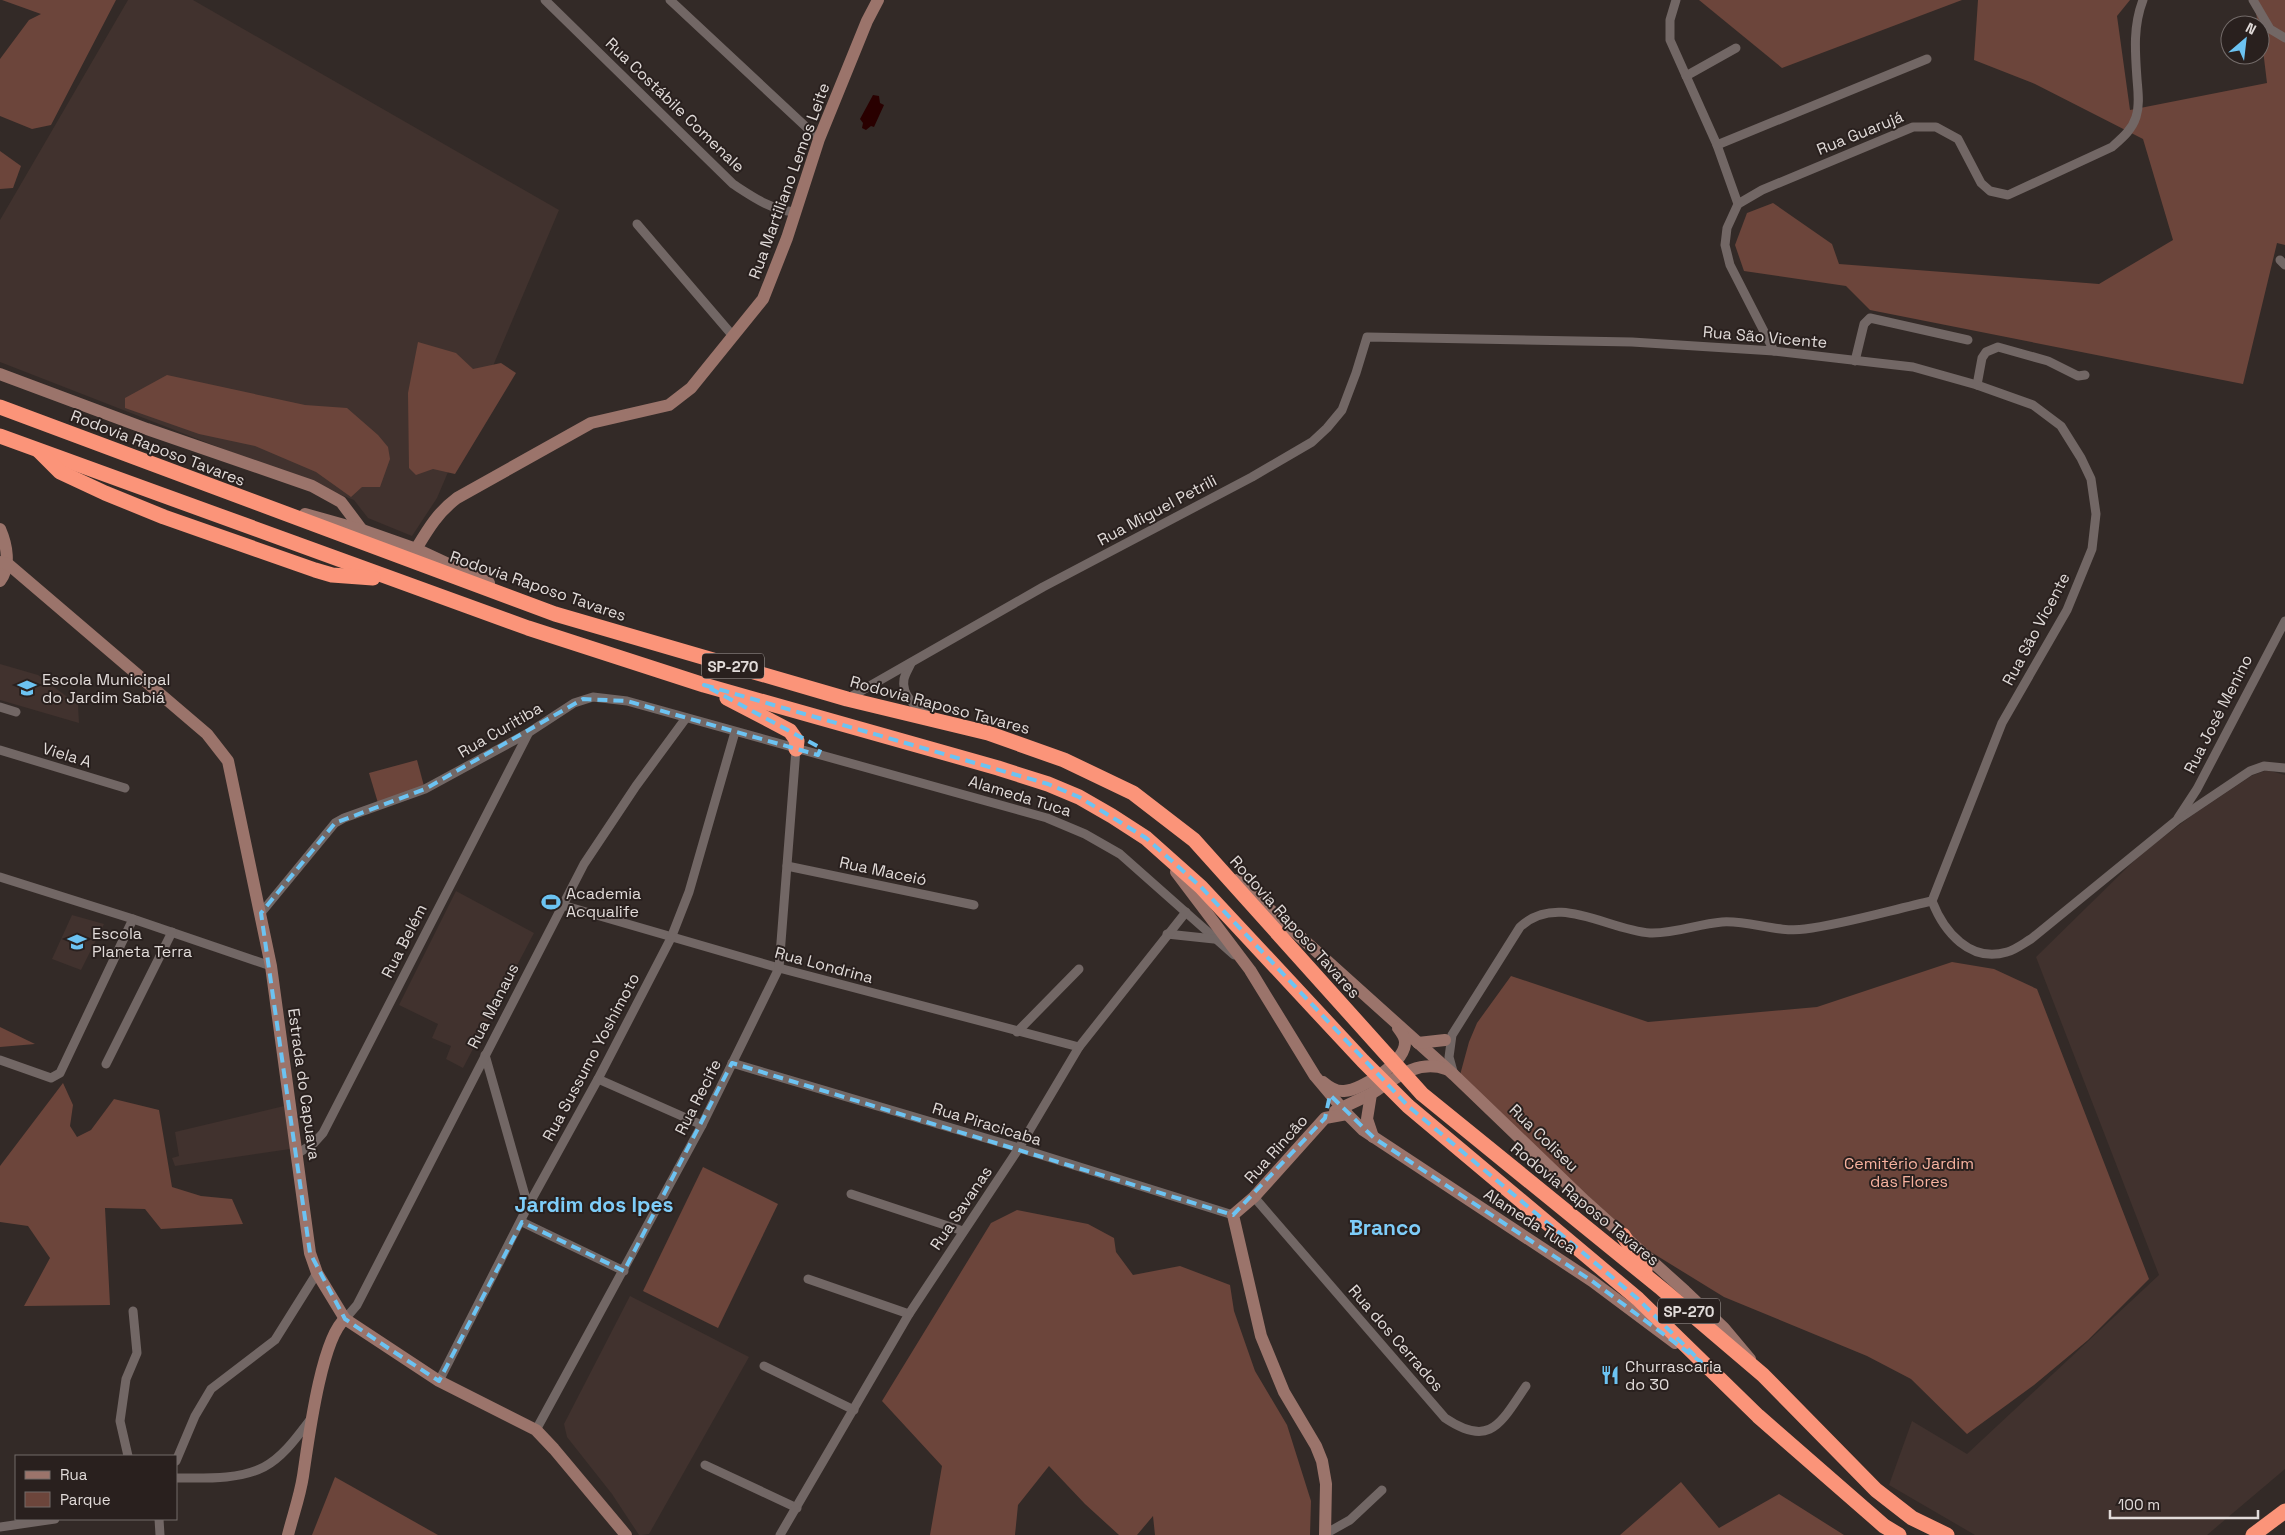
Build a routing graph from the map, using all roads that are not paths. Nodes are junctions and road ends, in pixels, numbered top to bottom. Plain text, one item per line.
1 (545, 0) edge
2 (670, 0) edge
3 (878, 0) edge
4 (1676, 0) edge
5 (2143, 0) edge
6 (2253, 0) edge
7 (2285, 38) edge
8 (1736, 48) dead end
9 (1927, 59) dead end
10 (1686, 76) junction
11 (819, 139) junction
12 (1717, 144) junction
13 (1738, 204) junction
14 (796, 212) junction
15 (637, 224) dead end
16 (733, 336) junction
17 (1367, 337) joint
18 (1968, 340) dead end
19 (1774, 351) junction
20 (1855, 361) junction
21 (0, 374) edge
22 (2085, 375) dead end
23 (1977, 385) junction
24 (0, 407) edge
25 (0, 436) edge
26 (236, 496) junction
27 (0, 529) edge
28 (362, 530) junction
29 (416, 549) junction
30 (4, 563) edge
31 (25, 580) junction
32 (0, 581) edge
33 (555, 614) junction
34 (2285, 621) edge
35 (911, 664) junction
36 (704, 685) junction
37 (847, 699) junction
38 (0, 708) edge
39 (16, 712) dead end
40 (686, 718) junction
41 (942, 723) junction
42 (735, 732) junction
43 (528, 734) junction
44 (796, 749) junction
45 (0, 750) edge
46 (2285, 768) edge
47 (125, 788) dead end
48 (2177, 820) junction
49 (1146, 838) junction
50 (1194, 840) junction
51 (787, 866) junction
52 (0, 877) edge
53 (1932, 901) junction
54 (974, 905) dead end
55 (562, 906) junction
56 (1186, 912) junction
57 (261, 913) junction
58 (133, 919) junction
59 (172, 932) junction
60 (1168, 934) junction
61 (671, 938) junction
62 (1217, 940) junction
63 (271, 966) junction
64 (779, 968) junction
65 (1079, 969) dead end
66 (1250, 970) junction
67 (1395, 1023) junction
68 (1017, 1032) junction
69 (1448, 1038) junction
70 (1418, 1043) junction
71 (1079, 1047) junction
72 (1429, 1052) junction
73 (485, 1055) junction
74 (0, 1060) edge
75 (732, 1063) junction
76 (106, 1064) dead end
77 (1410, 1069) junction
78 (1450, 1072) junction
79 (1315, 1076) junction
80 (598, 1080) junction
81 (1328, 1092) junction
82 (1371, 1094) junction
83 (1344, 1111) junction
84 (1325, 1118) junction
85 (702, 1125) junction
86 (1374, 1138) junction
87 (1019, 1148) junction
88 (297, 1154) junction
89 (851, 1194) dead end
90 (1254, 1197) junction
91 (528, 1206) junction
92 (1233, 1216) junction
93 (522, 1222) junction
94 (963, 1231) junction
95 (1623, 1235) junction
96 (624, 1272) junction
97 (317, 1273) junction
98 (808, 1279) dead end
99 (1653, 1281) junction
100 (133, 1311) dead end
101 (909, 1314) junction
102 (345, 1319) junction
103 (1701, 1362) junction
104 (764, 1366) dead end
105 (1763, 1375) junction
106 (439, 1381) junction
107 (1526, 1386) dead end
108 (854, 1410) junction
109 (310, 1420) junction
110 (536, 1430) junction
111 (128, 1455) edge
112 (178, 1456) edge
113 (705, 1465) dead end
114 (178, 1478) edge
115 (1382, 1490) dead end
116 (797, 1508) junction
117 (2285, 1511) edge
118 (47, 1520) edge
119 (159, 1520) edge
120 (0, 1526) edge
121 (160, 1535) edge
122 (288, 1535) edge
123 (626, 1535) edge
124 (780, 1535) edge
125 (1325, 1535) edge
126 (1899, 1535) edge
127 (1948, 1535) edge
128 (2252, 1535) edge

1 - 14 street, Rua Costábile Comenale
2 - 11 street
3 - 11 street, Rua Martiliano Lemos Leite
4 - 10 street
5 - 13 street, Rua Guarujá
6 - 7 street
8 - 10 street
9 - 12 street
10 - 12 street
11 - 14 street, Rua Martiliano Lemos Leite
12 - 13 street
13 - 19 street
14 - 16 street, Rua Martiliano Lemos Leite
15 - 16 street
16 - 29 street, Rua Martiliano Lemos Leite
17 - 19 street, Rua São Vicente
17 - 35 street, Rua Miguel Petrili
18 - 20 street
19 - 20 street, Rua São Vicente
20 - 23 street, Rua São Vicente
21 - 28 street
22 - 23 street
23 - 53 street, Rua São Vicente
24 - 26 highway, Rodovia Raposo Tavares / SP-270
25 - 36 highway, SP-270
26 - 28 street
26 - 33 highway, Rodovia Raposo Tavares / SP-270
27 - 30 street
28 - 29 street
29 - 33 street
30 - 31 street, Estrada do Capuava
30 - 32 street
31 - 32 street
31 - 57 street, Estrada do Capuava
33 - 37 highway, Rodovia Raposo Tavares / SP-270
34 - 48 street, Rua José Menino
35 - 37 street, Rua Miguel Petrili
35 - 41 street
36 - 44 highway
36 - 49 highway, SP-270
37 - 41 highway, Rodovia Raposo Tavares / SP-270
38 - 39 street
40 - 42 street, Rua Curitiba
40 - 43 street, Rua Curitiba
40 - 55 street, Rua Manaus
41 - 50 highway, Rodovia Raposo Tavares / SP-270
42 - 44 street, Rua Curitiba
42 - 61 street, Rua Sussumo Yoshimoto
43 - 57 street, Rua Curitiba
43 - 88 street, Rua Belém
44 - 51 street, Rua Recife
44 - 56 street, Alameda Tuca
45 - 47 street, Viela A
46 - 48 street
48 - 53 street
49 - 66 street, Alameda Tuca
49 - 103 highway, SP-270
50 - 67 street, Rua Coliseu
50 - 99 highway, Rodovia Raposo Tavares / SP-270
51 - 54 street, Rua Maceió
51 - 64 street, Rua Recife
52 - 58 street
53 - 69 street
55 - 61 street, Rua Londrina
55 - 73 street, Rua Manaus
56 - 60 street, Rua Savanas
56 - 62 street, Alameda Tuca
57 - 63 street, Estrada do Capuava
58 - 59 street
58 - 74 street
59 - 63 street
59 - 76 street
60 - 62 street
60 - 71 street, Rua Savanas
61 - 64 street, Rua Londrina
61 - 80 street, Rua Sussumo Yoshimoto
62 - 66 street, Alameda Tuca
63 - 88 street, Estrada do Capuava
64 - 68 street, Rua Londrina
64 - 75 street, Rua Recife
65 - 68 street
66 - 79 street, Alameda Tuca
67 - 70 street, Rua Coliseu
67 - 79 street
68 - 71 street, Rua Londrina
69 - 70 street
69 - 72 street
69 - 78 street
70 - 72 street, Rua Coliseu
71 - 87 street, Rua Savanas
72 - 77 street
72 - 78 street, Rua Coliseu
73 - 91 street
73 - 102 street, Rua Manaus
75 - 85 street, Rua Recife
75 - 87 street, Rua Piracicaba
77 - 78 street
77 - 82 street
78 - 95 street, Rua Coliseu
79 - 81 street, Alameda Tuca
80 - 85 street
80 - 91 street, Rua Sussumo Yoshimoto
81 - 83 street, Alameda Tuca
81 - 84 street
82 - 83 street
82 - 86 street
83 - 84 street
83 - 86 street, Alameda Tuca
84 - 90 street, Rua Rincão
85 - 96 street, Rua Recife
86 - 103 street, Alameda Tuca
87 - 92 street, Rua Piracicaba
87 - 94 street, Rua Savanas
88 - 97 street, Estrada do Capuava
89 - 94 street
90 - 92 street, Rua Rincão
90 - 107 street, Rua dos Cerrados
91 - 93 street, Rua Sussumo Yoshimoto
92 - 125 street
93 - 96 street
93 - 106 street, Rua Sussumo Yoshimoto
94 - 101 street, Rua Savanas
95 - 99 highway
95 - 105 street, Rua Coliseu
96 - 110 street, Rua Recife
97 - 102 street, Estrada do Capuava
97 - 112 street
98 - 101 street
99 - 105 highway, Rodovia Raposo Tavares / SP-270
100 - 111 street
101 - 108 street, Rua Savanas
102 - 106 street, Estrada do Capuava
102 - 109 street
103 - 126 highway, SP-270
104 - 108 street
105 - 127 highway, Rodovia Raposo Tavares / SP-270
106 - 110 street, Estrada do Capuava
108 - 116 street, Rua Savanas
109 - 114 street
109 - 122 street
110 - 123 street, Estrada do Capuava
113 - 116 street
115 - 125 street
116 - 124 street, Rua Savanas
117 - 128 highway
118 - 120 street
119 - 121 street

